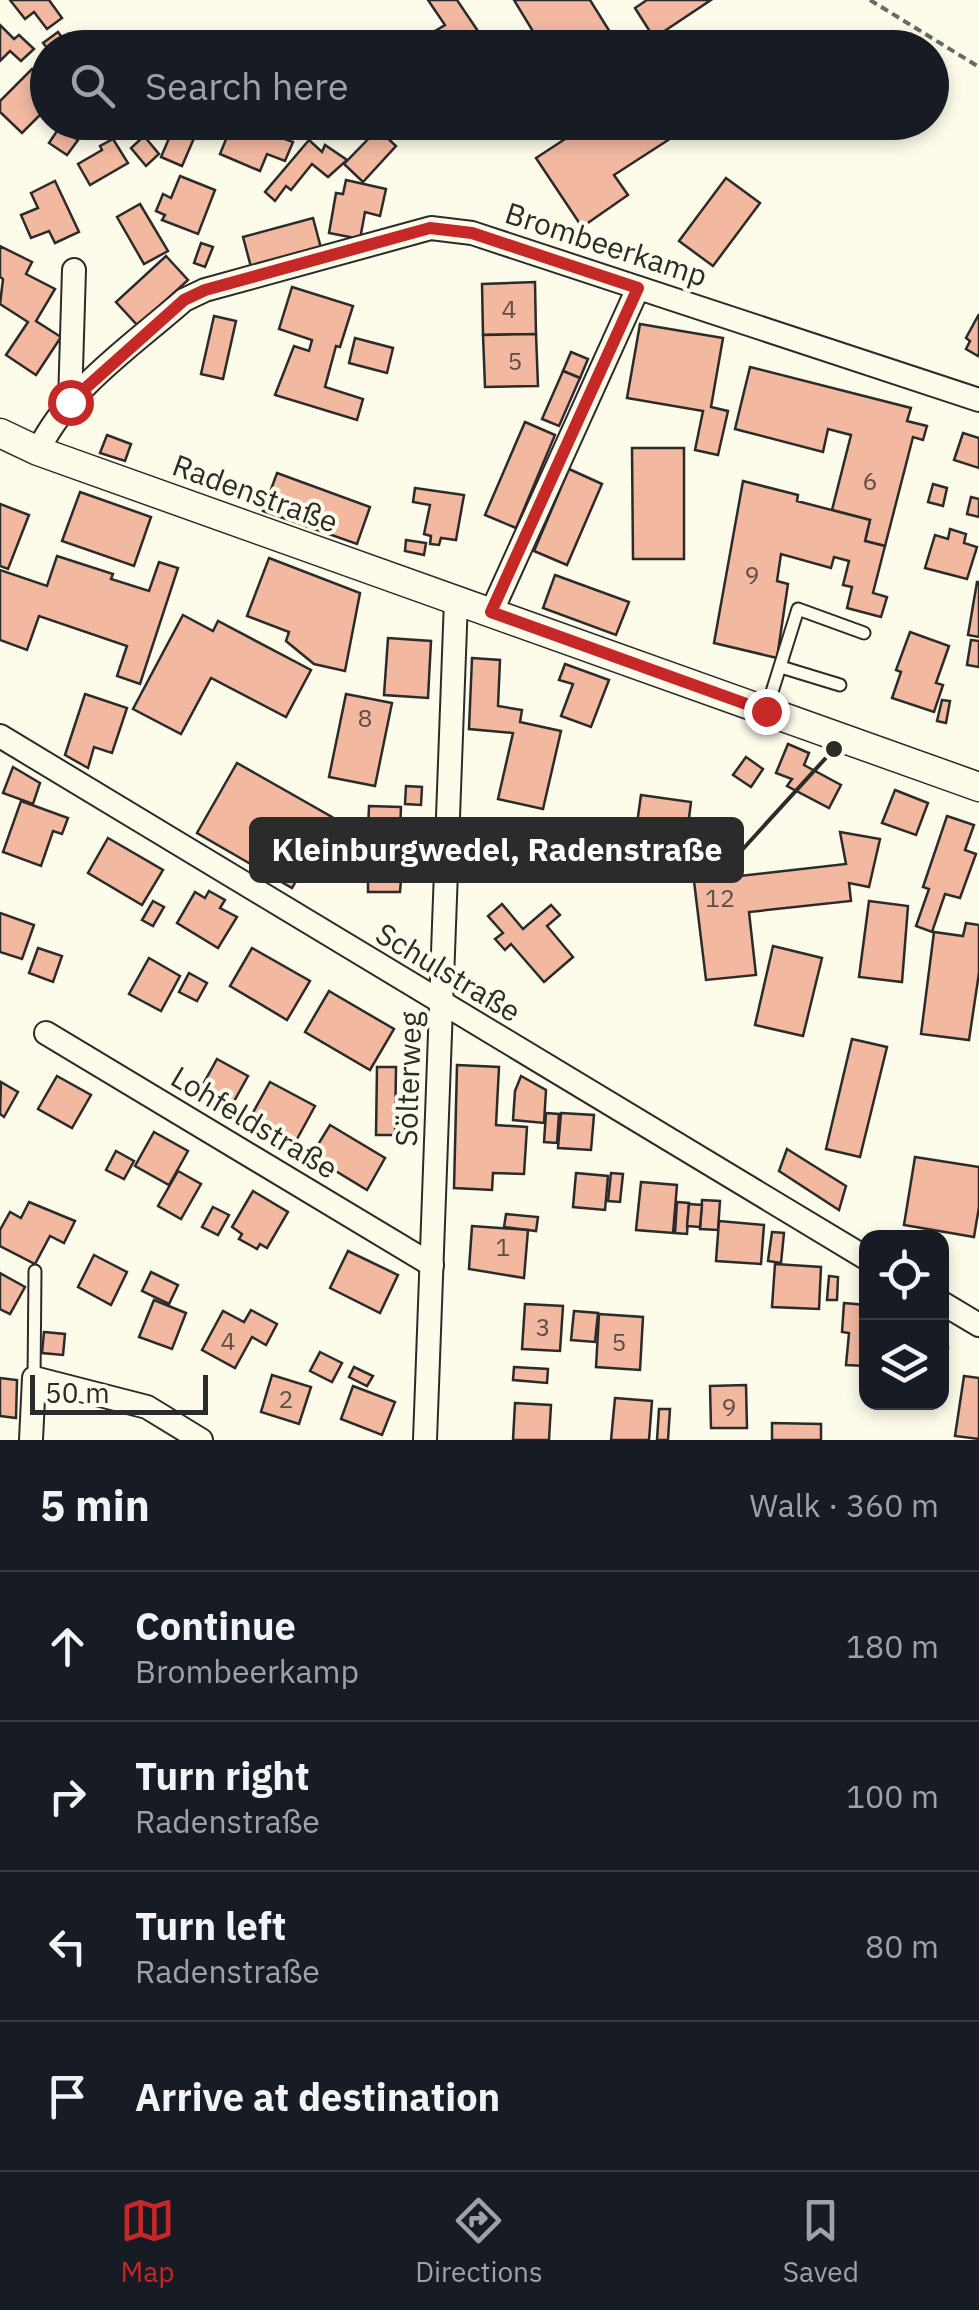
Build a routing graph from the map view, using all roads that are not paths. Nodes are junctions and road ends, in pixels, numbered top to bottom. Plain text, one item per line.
1 (74, 270) dead end
2 (638, 288) junction
3 (979, 400) edge
4 (70, 402) junction
5 (0, 433) edge
6 (38, 451) junction
7 (456, 600) junction
8 (491, 612) junction
9 (864, 633) dead end
10 (782, 666) junction
11 (840, 686) dead end
12 (766, 711) junction
13 (0, 736) edge
14 (979, 787) edge
15 (441, 1004) junction
16 (46, 1034) dead end
17 (859, 1254) edge
18 (432, 1265) junction
19 (35, 1271) dead end
20 (949, 1307) edge
21 (979, 1326) edge
22 (34, 1381) junction
23 (31, 1440) edge
24 (201, 1440) edge
25 (425, 1440) edge

1 - 4 street
2 - 3 street, Brombeerkamp
2 - 4 street, Brombeerkamp
2 - 8 street
4 - 6 street, Brombeerkamp
5 - 6 street, Radenstraße
6 - 7 street, Radenstraße
7 - 8 street, Radenstraße
7 - 15 street, Sölterweg
8 - 12 street, Radenstraße
9 - 10 lane
10 - 11 lane
10 - 12 lane
12 - 14 street, Radenstraße
13 - 15 street, Schulstraße
15 - 17 street, Schulstraße
15 - 18 street, Sölterweg
16 - 18 street, Lohfeldstraße
18 - 25 street, Sölterweg
19 - 22 lane
20 - 21 street
22 - 23 street
22 - 24 street

